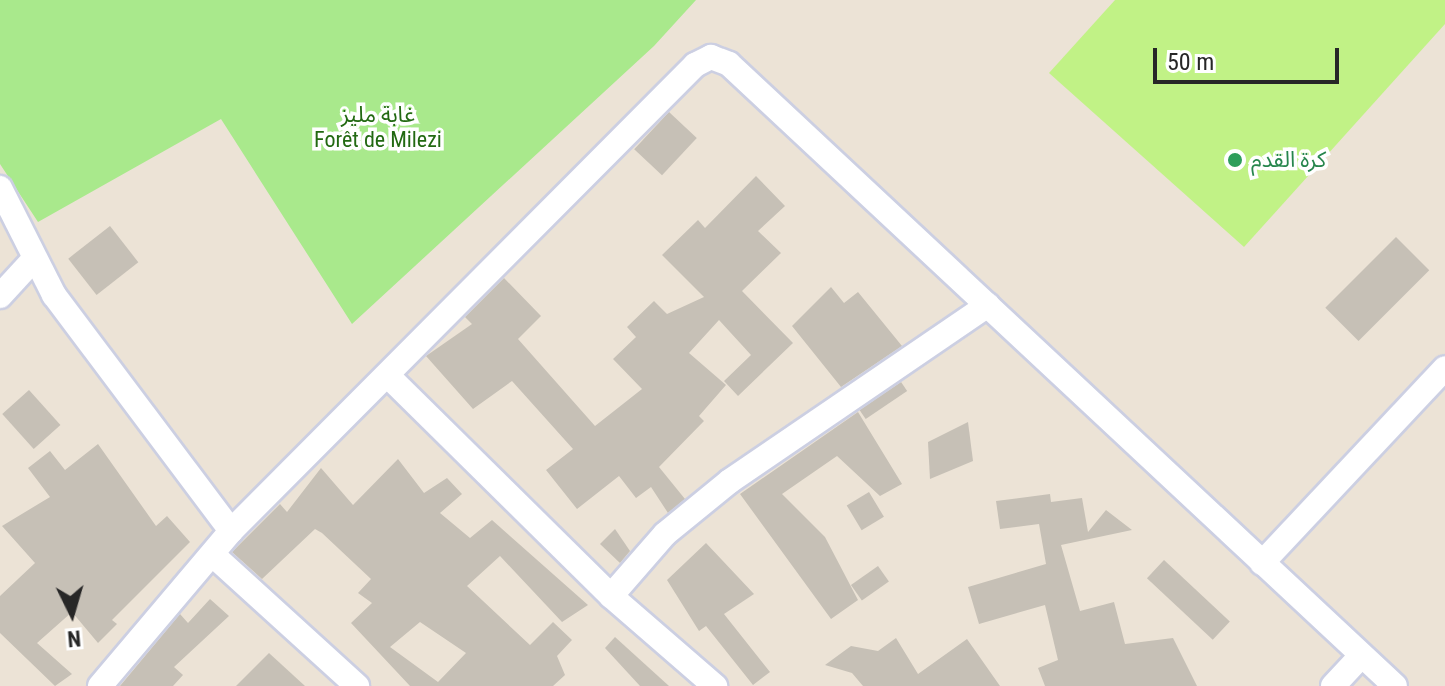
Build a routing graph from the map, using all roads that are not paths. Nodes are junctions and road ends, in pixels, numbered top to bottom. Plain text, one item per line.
1 (0, 188) edge
2 (34, 259) junction
3 (0, 296) edge
4 (988, 305) junction
5 (1445, 368) edge
6 (388, 376) junction
7 (231, 531) junction
8 (213, 555) junction
9 (1262, 563) junction
10 (611, 596) junction
11 (1361, 656) junction
12 (100, 686) edge
13 (357, 686) edge
14 (715, 686) edge
15 (1333, 686) edge
16 (1395, 686) edge

1 - 2 street
2 - 3 street
2 - 7 street
4 - 6 street
4 - 9 street
4 - 10 street
5 - 9 street
6 - 7 street
6 - 10 street
7 - 8 street
8 - 12 street
8 - 13 street
9 - 11 street
10 - 14 street
11 - 15 street
11 - 16 street

